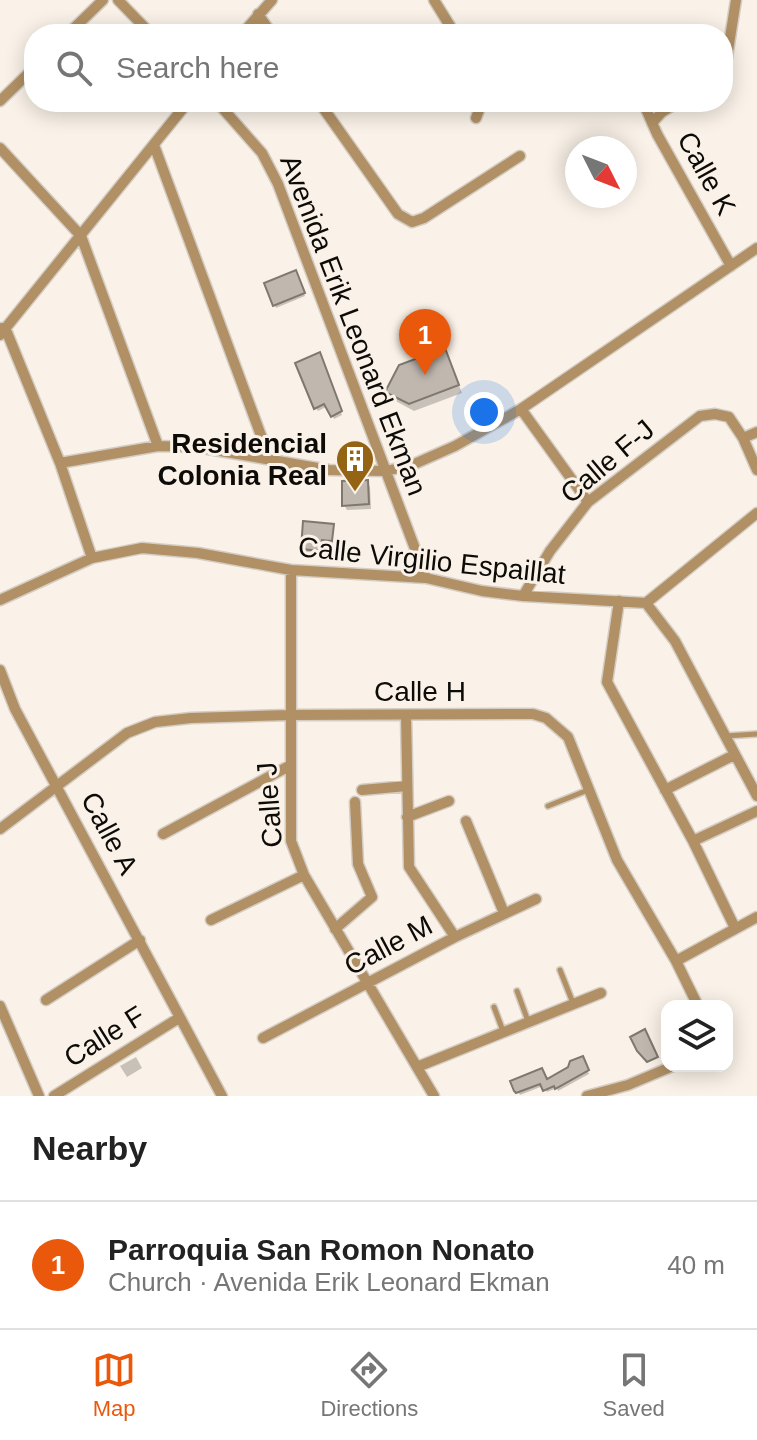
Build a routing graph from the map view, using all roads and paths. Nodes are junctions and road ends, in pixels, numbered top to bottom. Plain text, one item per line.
1 (103, 0) edge
2 (118, 0) edge
3 (434, 0) edge
4 (736, 0) edge
5 (270, 1) edge
6 (258, 14) junction
7 (78, 24) edge
8 (141, 24) edge
9 (250, 24) edge
10 (265, 24) edge
11 (449, 24) edge
12 (732, 24) edge
13 (24, 78) edge
14 (0, 101) edge
15 (180, 112) edge
16 (226, 112) edge
17 (326, 112) edge
18 (478, 112) edge
19 (647, 112) edge
20 (662, 112) edge
21 (476, 118) dead end
22 (652, 123) junction
23 (154, 145) junction
24 (0, 148) edge
25 (520, 156) dead end
26 (81, 236) junction
27 (757, 248) edge
28 (731, 266) junction
29 (2, 330) edge
30 (521, 409) junction
31 (757, 432) edge
32 (743, 438) junction
33 (158, 446) junction
34 (270, 460) junction
35 (60, 463) junction
36 (757, 470) edge
37 (386, 471) junction
38 (588, 502) junction
39 (757, 513) edge
40 (92, 558) junction
41 (291, 570) junction
42 (426, 578) junction
43 (523, 596) junction
44 (0, 600) edge
45 (619, 601) junction
46 (646, 603) junction
47 (0, 670) edge
48 (290, 715) junction
49 (406, 715) junction
50 (757, 734) edge
51 (724, 736) junction
52 (734, 755) junction
53 (289, 766) junction
54 (57, 784) junction
55 (407, 786) junction
56 (362, 790) dead end
57 (589, 790) junction
58 (665, 790) junction
59 (757, 796) edge
60 (449, 801) dead end
61 (355, 802) dead end
62 (548, 806) dead end
63 (757, 811) edge
64 (407, 817) junction
65 (466, 821) dead end
66 (0, 829) edge
67 (163, 834) dead end
68 (693, 841) junction
69 (304, 875) junction
70 (536, 899) dead end
71 (504, 913) junction
72 (757, 917) edge
73 (211, 920) dead end
74 (735, 928) junction
75 (335, 929) junction
76 (455, 937) junction
77 (140, 940) junction
78 (676, 961) junction
79 (560, 970) dead end
80 (366, 984) junction
81 (517, 991) dead end
82 (601, 993) dead end
83 (46, 1000) dead end
84 (695, 1000) edge
85 (574, 1004) junction
86 (0, 1006) edge
87 (494, 1007) dead end
88 (179, 1018) junction
89 (528, 1022) junction
90 (503, 1032) junction
91 (263, 1038) dead end
92 (417, 1067) junction
93 (661, 1071) edge
94 (39, 1096) edge
95 (54, 1096) edge
96 (222, 1096) edge
97 (434, 1096) edge
98 (587, 1096) edge

1 - 7 street
2 - 8 street
3 - 11 street
4 - 12 street
5 - 6 street
6 - 9 street
6 - 10 street
13 - 14 street
15 - 23 street
16 - 37 street, Avenida Erik Leonard Ekman
17 - 25 street
18 - 21 street
19 - 22 street, Calle K
20 - 22 street
22 - 28 street, Calle K
23 - 26 street
23 - 34 street
24 - 26 street
26 - 29 street
26 - 33 street
27 - 28 street
28 - 30 street
29 - 35 street
30 - 37 street
30 - 38 street
31 - 32 street
32 - 36 street
32 - 38 street, Calle F-J
33 - 34 street
33 - 35 street
34 - 37 street
35 - 40 street
37 - 42 street, Avenida Erik Leonard Ekman
38 - 43 street, Calle F-J
39 - 46 street
40 - 41 street, Calle Virgilio Espaillat
40 - 44 street, Calle Virgilio Espaillat
41 - 42 street, Calle Virgilio Espaillat
41 - 48 street, Calle J
42 - 43 street, Calle Virgilio Espaillat
43 - 45 street, Calle Virgilio Espaillat
45 - 46 street, Calle Virgilio Espaillat
45 - 58 street
46 - 51 street
47 - 54 street, Calle A
48 - 49 street, Calle H
48 - 53 street, Calle J
48 - 54 street, Calle H
49 - 55 street
49 - 57 street, Calle H
50 - 51 lane
51 - 52 street
52 - 58 street
52 - 59 street
53 - 67 street
53 - 69 street, Calle J
54 - 66 street, Calle H
54 - 77 street, Calle A
55 - 56 street
55 - 64 street
57 - 62 lane
57 - 78 street, Calle H
58 - 68 street
60 - 64 street
61 - 75 street
63 - 68 street
64 - 76 street
65 - 71 street
68 - 74 street
69 - 73 street
69 - 75 street, Calle J
70 - 71 street, Calle M
71 - 76 street, Calle M
72 - 74 street
74 - 78 street
75 - 80 street, Calle J
76 - 80 street, Calle M
77 - 83 street
77 - 88 street, Calle A
78 - 84 street, Calle H
79 - 85 lane
80 - 91 street, Calle M
80 - 92 street, Calle J
81 - 89 lane
82 - 85 street
85 - 89 street
86 - 94 street
87 - 90 lane
88 - 95 street, Calle F
88 - 96 street, Calle A
89 - 90 street
90 - 92 street
92 - 97 street, Calle J
93 - 98 street

